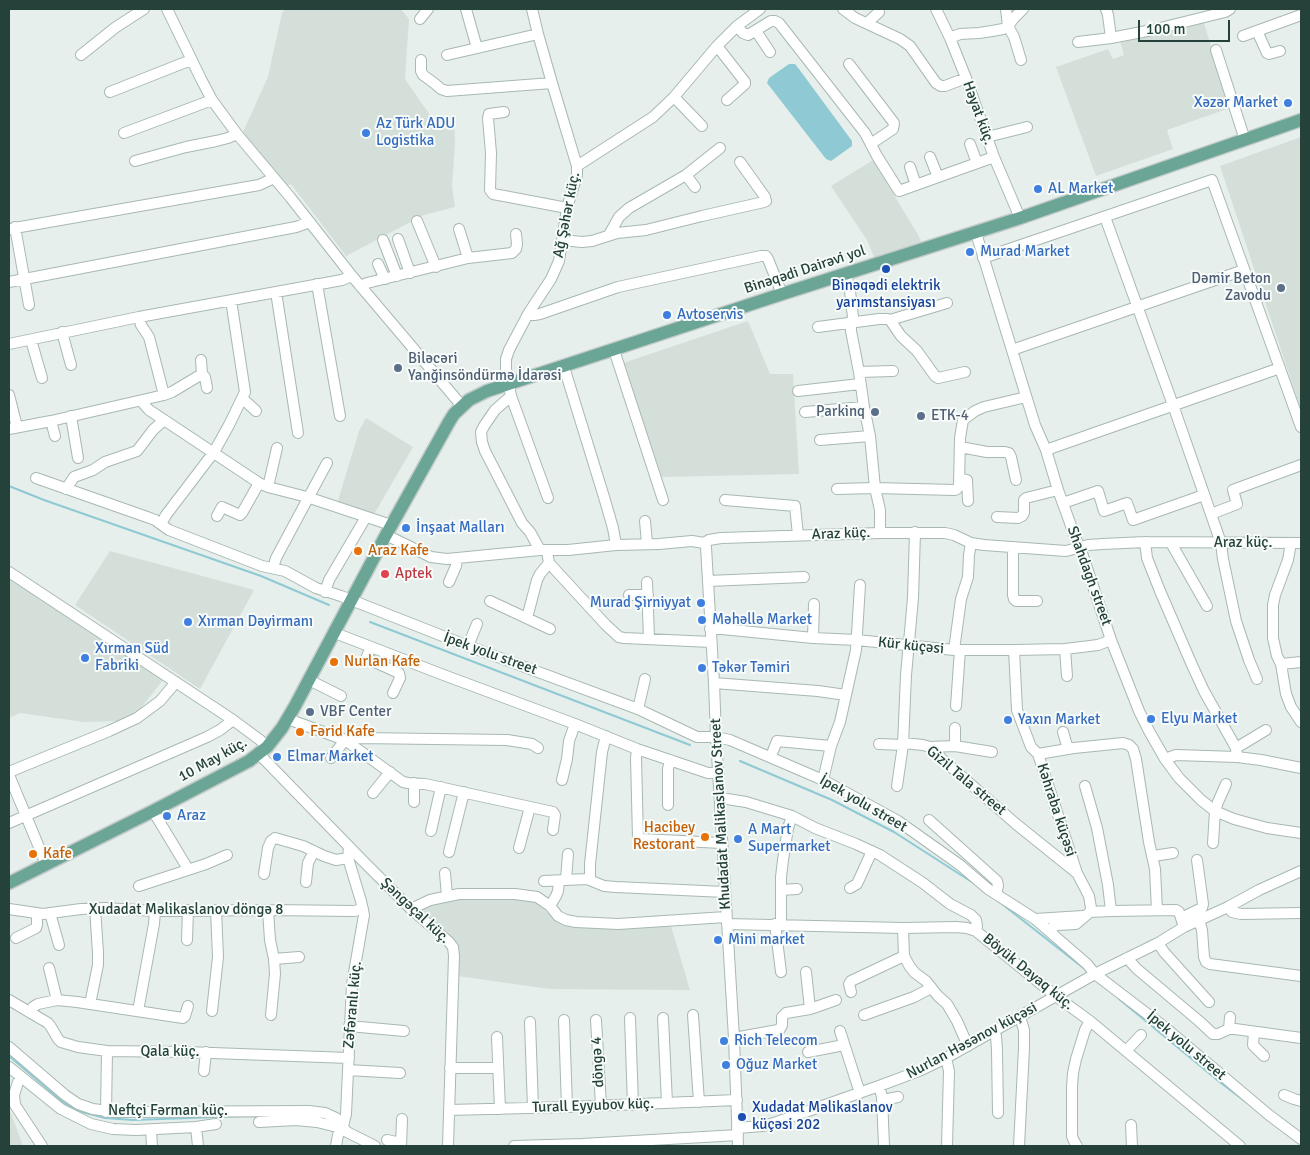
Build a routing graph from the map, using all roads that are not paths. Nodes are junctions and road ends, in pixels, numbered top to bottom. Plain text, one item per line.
1 (144, 9) edge
2 (167, 9) edge
3 (428, 9) edge
4 (466, 9) edge
5 (532, 9) edge
6 (760, 9) edge
7 (843, 9) edge
8 (936, 9) edge
9 (1006, 9) edge
10 (1023, 9) edge
11 (1106, 9) edge
12 (1230, 9) edge
13 (879, 12) dead end
14 (1301, 15) edge
15 (420, 18) dead end
16 (867, 23) junction
17 (737, 26) junction
18 (1008, 26) junction
19 (756, 31) junction
20 (1257, 31) junction
21 (538, 34) junction
22 (1243, 36) dead end
23 (950, 38) junction
24 (1111, 38) junction
25 (1078, 42) dead end
26 (717, 46) junction
27 (477, 48) junction
28 (1216, 50) dead end
29 (1280, 51) dead end
30 (770, 52) dead end
31 (82, 55) dead end
32 (447, 55) dead end
33 (191, 60) junction
34 (421, 60) dead end
35 (1020, 60) dead end
36 (849, 64) dead end
37 (966, 78) junction
38 (552, 83) junction
39 (110, 92) dead end
40 (674, 97) junction
41 (212, 100) junction
42 (727, 100) dead end
43 (504, 112) dead end
44 (1301, 120) edge
45 (702, 126) dead end
46 (1027, 127) dead end
47 (124, 133) dead end
48 (236, 134) junction
49 (987, 137) junction
50 (1244, 140) junction
51 (970, 144) dead end
52 (872, 145) junction
53 (720, 148) dead end
54 (930, 157) dead end
55 (994, 157) junction
56 (134, 161) dead end
57 (740, 162) dead end
58 (977, 164) junction
59 (577, 166) junction
60 (910, 167) dead end
61 (686, 175) junction
62 (938, 177) junction
63 (274, 178) junction
64 (916, 185) junction
65 (695, 187) dead end
66 (568, 208) junction
67 (1105, 217) junction
68 (1020, 218) junction
69 (417, 221) dead end
70 (310, 222) junction
71 (12, 228) edge
72 (459, 229) dead end
73 (976, 233) junction
74 (516, 234) dead end
75 (609, 235) junction
76 (398, 239) dead end
77 (383, 240) dead end
78 (562, 240) junction
79 (468, 258) junction
80 (984, 258) junction
81 (378, 264) dead end
82 (436, 267) junction
83 (1244, 270) junction
84 (410, 273) junction
85 (846, 274) junction
86 (352, 276) junction
87 (397, 276) junction
88 (24, 279) junction
89 (385, 279) junction
90 (9, 282) edge
91 (317, 284) junction
92 (360, 286) junction
93 (276, 292) junction
94 (782, 294) junction
95 (230, 300) junction
96 (947, 302) dead end
97 (29, 305) dead end
98 (1138, 308) junction
99 (528, 314) junction
100 (139, 317) junction
101 (890, 320) junction
102 (851, 323) junction
103 (818, 326) dead end
104 (62, 332) junction
105 (30, 340) junction
106 (9, 344) edge
107 (614, 350) junction
108 (1012, 350) junction
109 (201, 360) dead end
110 (71, 365) dead end
111 (564, 367) junction
112 (1280, 368) junction
113 (893, 371) dead end
114 (859, 372) junction
115 (964, 372) dead end
116 (202, 374) junction
117 (42, 378) dead end
118 (860, 384) junction
119 (207, 388) dead end
120 (511, 390) junction
121 (798, 391) dead end
122 (9, 395) edge
123 (164, 395) junction
124 (1026, 397) junction
125 (242, 398) junction
126 (141, 401) junction
127 (1173, 405) junction
128 (462, 406) junction
129 (864, 406) junction
130 (256, 411) dead end
131 (805, 412) dead end
132 (71, 416) junction
133 (340, 416) dead end
134 (164, 420) junction
135 (51, 421) junction
136 (1301, 427) edge
137 (13, 428) edge
138 (298, 433) dead end
139 (55, 436) dead end
140 (870, 436) junction
141 (820, 440) dead end
142 (960, 447) junction
143 (277, 448) dead end
144 (1046, 450) junction
145 (214, 452) junction
146 (78, 458) dead end
147 (327, 463) dead end
148 (1301, 465) edge
149 (36, 478) dead end
150 (959, 478) junction
151 (1016, 480) dead end
152 (263, 485) junction
153 (875, 488) junction
154 (66, 489) junction
155 (837, 489) dead end
156 (1058, 490) junction
157 (1204, 495) junction
158 (307, 498) junction
159 (548, 498) dead end
160 (663, 500) dead end
161 (725, 500) dead end
162 (968, 501) dead end
163 (1063, 503) junction
164 (1211, 514) junction
165 (217, 516) dead end
166 (366, 517) junction
167 (997, 517) dead end
168 (645, 521) dead end
169 (161, 524) junction
170 (389, 530) junction
171 (915, 532) junction
172 (880, 533) junction
173 (798, 535) junction
174 (1145, 542) junction
175 (647, 543) junction
176 (704, 543) junction
177 (971, 543) junction
178 (1171, 543) junction
179 (1221, 543) junction
180 (1296, 543) edge
181 (616, 545) junction
182 (1014, 547) junction
183 (1079, 547) junction
184 (543, 551) junction
185 (457, 559) junction
186 (549, 563) junction
187 (273, 568) junction
188 (9, 572) edge
189 (804, 577) dead end
190 (708, 581) junction
191 (449, 582) dead end
192 (647, 582) dead end
193 (860, 585) dead end
194 (326, 592) junction
195 (648, 595) junction
196 (629, 596) dead end
197 (352, 600) junction
198 (490, 601) dead end
199 (1037, 601) dead end
200 (814, 604) dead end
201 (1207, 606) dead end
202 (527, 618) junction
203 (477, 624) dead end
204 (550, 629) dead end
205 (710, 629) junction
206 (335, 633) junction
207 (813, 638) junction
208 (649, 639) junction
209 (857, 640) junction
210 (1111, 640) junction
211 (711, 642) junction
212 (468, 646) junction
213 (909, 646) junction
214 (371, 647) junction
215 (1065, 649) junction
216 (957, 650) junction
217 (1014, 650) junction
218 (1301, 662) edge
219 (1281, 664) junction
220 (1067, 676) dead end
221 (1257, 678) dead end
222 (645, 679) dead end
223 (309, 680) junction
224 (176, 682) junction
225 (714, 683) junction
226 (393, 693) dead end
227 (846, 695) junction
228 (340, 696) dead end
229 (956, 706) dead end
230 (638, 709) junction
231 (288, 719) junction
232 (233, 720) junction
233 (1301, 722) edge
234 (574, 724) junction
235 (955, 728) dead end
236 (1266, 730) dead end
237 (1064, 732) dead end
238 (606, 736) junction
239 (716, 738) junction
240 (345, 740) junction
241 (879, 744) dead end
242 (903, 744) junction
243 (831, 746) junction
244 (955, 746) junction
245 (930, 747) junction
246 (538, 748) dead end
247 (637, 749) junction
248 (1068, 749) junction
249 (263, 751) junction
250 (992, 752) dead end
251 (1236, 752) junction
252 (1038, 754) junction
253 (771, 756) junction
254 (331, 758) dead end
255 (1165, 759) junction
256 (670, 760) junction
257 (1301, 768) edge
258 (390, 772) junction
259 (719, 773) junction
260 (9, 774) edge
261 (562, 780) dead end
262 (823, 780) junction
263 (414, 783) junction
264 (1226, 784) dead end
265 (897, 786) dead end
266 (1085, 786) dead end
267 (441, 787) junction
268 (464, 792) junction
269 (373, 794) dead end
270 (721, 798) junction
271 (414, 802) dead end
272 (668, 805) dead end
273 (530, 807) junction
274 (153, 811) junction
275 (1216, 811) junction
276 (25, 816) junction
277 (792, 816) junction
278 (929, 820) dead end
279 (9, 823) edge
280 (553, 830) dead end
281 (431, 831) dead end
282 (1301, 833) edge
283 (722, 843) junction
284 (1213, 843) dead end
285 (348, 847) junction
286 (519, 848) dead end
287 (314, 851) junction
288 (872, 851) junction
289 (449, 852) dead end
290 (1173, 853) dead end
291 (568, 854) dead end
292 (227, 855) dead end
293 (1153, 856) junction
294 (348, 858) junction
295 (1197, 860) dead end
296 (46, 864) junction
297 (188, 869) junction
298 (1301, 871) edge
299 (1077, 873) junction
300 (264, 874) dead end
301 (445, 874) dead end
302 (590, 880) junction
303 (544, 881) dead end
304 (562, 881) junction
305 (306, 882) dead end
306 (9, 883) edge
307 (139, 886) dead end
308 (850, 888) dead end
309 (781, 890) junction
310 (797, 890) dead end
311 (725, 892) junction
312 (996, 894) junction
313 (447, 896) junction
314 (550, 906) junction
315 (1228, 907) junction
316 (95, 908) junction
317 (9, 909) edge
318 (363, 909) junction
319 (411, 909) junction
320 (188, 910) junction
321 (216, 910) junction
322 (268, 910) junction
323 (1157, 910) junction
324 (155, 911) junction
325 (1112, 911) junction
326 (37, 913) junction
327 (50, 913) junction
328 (1301, 913) edge
329 (1087, 914) junction
330 (1035, 919) junction
331 (727, 920) junction
332 (1199, 920) junction
333 (1182, 923) junction
334 (778, 924) junction
335 (904, 928) junction
336 (1048, 930) junction
337 (976, 931) junction
338 (16, 938) dead end
339 (187, 940) dead end
340 (1158, 943) junction
341 (59, 945) dead end
342 (904, 956) junction
343 (298, 957) dead end
344 (1127, 958) junction
345 (274, 959) junction
346 (49, 968) dead end
347 (781, 972) dead end
348 (806, 972) dead end
349 (1096, 974) junction
350 (1301, 976) edge
351 (931, 988) junction
352 (850, 992) dead end
353 (1057, 997) junction
354 (9, 1000) edge
355 (57, 1000) junction
356 (836, 1000) dead end
357 (1209, 1002) dead end
358 (90, 1004) junction
359 (188, 1006) dead end
360 (810, 1009) junction
361 (138, 1011) junction
362 (212, 1011) dead end
363 (28, 1012) junction
364 (271, 1015) dead end
365 (693, 1015) dead end
366 (864, 1015) dead end
367 (1020, 1017) junction
368 (1230, 1017) dead end
369 (630, 1018) dead end
370 (663, 1018) dead end
371 (564, 1020) dead end
372 (596, 1020) dead end
373 (1090, 1021) junction
374 (530, 1022) dead end
375 (349, 1026) junction
376 (1229, 1029) junction
377 (404, 1031) dead end
378 (840, 1031) dead end
379 (994, 1031) junction
380 (1254, 1032) junction
381 (1141, 1035) dead end
382 (497, 1037) dead end
383 (734, 1038) junction
384 (1301, 1038) edge
385 (844, 1045) junction
386 (968, 1046) junction
387 (9, 1048) edge
388 (1126, 1051) junction
389 (107, 1052) junction
390 (206, 1052) junction
391 (808, 1052) dead end
392 (1264, 1056) dead end
393 (349, 1058) junction
394 (946, 1058) junction
395 (9, 1067) edge
396 (450, 1068) junction
397 (498, 1068) junction
398 (348, 1070) junction
399 (204, 1071) dead end
400 (400, 1073) dead end
401 (21, 1077) junction
402 (879, 1086) junction
403 (860, 1093) junction
404 (1284, 1095) dead end
405 (898, 1097) dead end
406 (737, 1100) junction
407 (883, 1100) junction
408 (1301, 1101) edge
409 (699, 1102) junction
410 (667, 1103) junction
411 (633, 1105) junction
412 (601, 1106) junction
413 (567, 1107) junction
414 (533, 1108) junction
415 (500, 1109) junction
416 (449, 1110) junction
417 (106, 1112) junction
418 (998, 1113) dead end
419 (402, 1118) dead end
420 (259, 1122) dead end
421 (216, 1124) dead end
422 (1130, 1125) dead end
423 (343, 1126) junction
424 (196, 1127) junction
425 (151, 1130) junction
426 (738, 1132) junction
427 (1301, 1139) edge
428 (387, 1140) dead end
429 (680, 1142) edge
430 (618, 1144) edge
431 (401, 1145) edge
432 (582, 1145) edge
433 (42, 1146) edge
434 (152, 1146) edge
435 (198, 1146) edge
436 (336, 1146) edge
437 (375, 1146) edge
438 (448, 1146) edge
439 (514, 1146) edge
440 (738, 1146) edge
441 (884, 1146) edge
442 (948, 1146) edge
443 (1019, 1146) edge
444 (1077, 1146) edge
445 (1132, 1146) edge
446 (1240, 1146) edge

1 - 31 street
2 - 33 street
3 - 15 street
4 - 27 street
5 - 21 street, Ağ Şəhər küç.
6 - 17 street
7 - 16 street
8 - 23 street, Həyat küç.
9 - 18 street
10 - 18 street
11 - 24 street
12 - 24 street
13 - 16 street
14 - 20 street
16 - 37 street
17 - 19 street
17 - 26 street
18 - 23 street
18 - 35 street
19 - 30 street
19 - 52 street
20 - 22 street
20 - 29 street
21 - 27 street
21 - 38 street, Ağ Şəhər küç.
23 - 37 street, Həyat küç.
24 - 25 street
26 - 40 street
26 - 42 street
27 - 32 street
28 - 50 street
33 - 39 street
33 - 41 street
34 - 38 street
36 - 52 street
37 - 49 street, Həyat küç.
38 - 59 street, Ağ Şəhər küç.
40 - 45 street
40 - 59 street
41 - 47 street
41 - 48 street
43 - 66 street
44 - 50 main road, Binəqədi Dairəvi yol
46 - 49 street
48 - 56 street
48 - 63 street
49 - 55 street, Həyat küç.
50 - 68 main road, Binəqədi Dairəvi yol
51 - 58 street
52 - 64 street
53 - 61 street
54 - 62 street
55 - 58 street
55 - 68 street, Həyat küç.
57 - 75 street
58 - 62 street
59 - 66 street, Ağ Şəhər küç.
60 - 64 street
61 - 65 street
61 - 75 street
62 - 64 street
63 - 70 street
63 - 71 street
66 - 78 street, Ağ Şəhər küç.
67 - 80 street
67 - 83 street
67 - 98 street
68 - 73 main road, Binəqədi Dairəvi yol
69 - 82 street
70 - 86 street
70 - 88 street
71 - 88 street
72 - 79 street
73 - 80 street, Shahdagh street
73 - 85 main road, Binəqədi Dairəvi yol
74 - 79 street
75 - 78 street
76 - 84 street
77 - 87 street
78 - 99 street, Ağ Şəhər küç.
79 - 82 street
80 - 108 street, Shahdagh street
81 - 89 street
82 - 84 street
83 - 98 street
83 - 112 street
84 - 87 street
85 - 94 main road, Binəqədi Dairəvi yol
85 - 102 street
86 - 91 street
86 - 92 street
87 - 89 street
88 - 90 street
88 - 97 street
89 - 92 street
91 - 93 street
91 - 133 street
92 - 128 street
93 - 95 street
93 - 138 street
94 - 99 street
94 - 107 main road, Binəqədi Dairəvi yol
95 - 100 street
95 - 125 street
96 - 101 street
98 - 108 street
98 - 127 street
99 - 120 street, Ağ Şəhər küç.
100 - 104 street
100 - 123 street
101 - 102 street
101 - 115 street
102 - 103 street
102 - 114 street
104 - 105 street
104 - 110 street
105 - 106 street
105 - 117 street
107 - 111 main road, Binəqədi Dairəvi yol
107 - 160 street
108 - 124 street, Shahdagh street
109 - 116 street
111 - 120 main road, Binəqədi Dairəvi yol
111 - 181 street
112 - 127 street
112 - 136 street
113 - 114 street
114 - 118 street
116 - 119 street
116 - 123 street
118 - 121 street
118 - 129 street
120 - 128 main road, Binəqədi Dairəvi yol
120 - 159 street, Ağ Şəhər küç.
120 - 184 street
122 - 137 street
123 - 126 street
124 - 142 street
124 - 144 street, Shahdagh street
125 - 130 street
125 - 145 street
126 - 132 street
126 - 134 street, Araz küç.
127 - 144 street
127 - 157 street
128 - 170 main road, Binəqədi Dairəvi yol
129 - 131 street
129 - 140 street
132 - 135 street
132 - 146 street
134 - 145 street, Araz küç.
134 - 154 street
135 - 137 street
135 - 139 street
140 - 141 street
140 - 153 street
142 - 150 street
142 - 151 street
143 - 152 street
144 - 156 street, Shahdagh street
145 - 152 street, Araz küç.
145 - 169 street
147 - 158 street
148 - 164 street
149 - 154 street, İpek yolu street
150 - 153 street
150 - 162 street
152 - 158 street, Araz küç.
152 - 165 street
153 - 155 street
153 - 172 street
154 - 169 street, İpek yolu street
156 - 163 street, Shahdagh street
156 - 167 street
157 - 163 street
157 - 164 street
158 - 166 street, Araz küç.
158 - 187 street
161 - 173 street
163 - 183 street, Shahdagh street
164 - 179 street
166 - 170 street, Araz küç.
166 - 194 street
168 - 175 street
169 - 187 street, İpek yolu street
170 - 185 street, Araz küç.
170 - 197 main road, 10 May küç.
171 - 172 street, Araz küç.
171 - 177 street, Araz küç.
171 - 213 street
172 - 173 street, Araz küç.
173 - 176 street, Araz küç.
174 - 178 street, Araz küç.
174 - 183 street, Araz küç.
174 - 251 street
175 - 176 street, Araz küç.
175 - 181 street, Araz küç.
176 - 190 street, Khudadat Malikaslanov Street
177 - 182 street, Araz küç.
177 - 216 street
178 - 179 street, Araz küç.
178 - 201 street
179 - 180 street, Araz küç.
179 - 221 street
180 - 219 street
181 - 184 street, Araz küç.
182 - 183 street, Araz küç.
182 - 199 street
183 - 210 street, Shahdagh street
184 - 185 street, Araz küç.
184 - 186 street
185 - 191 street
186 - 202 street
186 - 208 street
187 - 194 street, İpek yolu street
188 - 224 street, Şəngəçal küç.
189 - 190 street
190 - 205 street, Khudadat Malikaslanov Street
192 - 195 street
193 - 209 street
194 - 197 street, İpek yolu street
195 - 196 street
195 - 208 street
197 - 206 main road, 10 May küç.
197 - 212 street, İpek yolu street
198 - 202 street
200 - 207 street
202 - 204 street
203 - 212 street
205 - 207 street, Kür küçəsi
205 - 211 street, Khudadat Malikaslanov Street
206 - 214 street
206 - 223 main road, 10 May küç.
207 - 209 street, Kür küçəsi
208 - 211 street
209 - 213 street, Kür küçəsi
209 - 227 street
210 - 215 street, Kür küçəsi
210 - 255 street, Shahdagh street
211 - 225 street, Khudadat Malikaslanov Street
212 - 230 street, İpek yolu street
213 - 216 street, Kür küçəsi
213 - 242 street
214 - 226 street
214 - 234 street
215 - 217 street, Kür küçəsi
215 - 220 street
216 - 217 street, Kür küçəsi
216 - 229 street
217 - 252 street, Kəhraba küçəsi
218 - 219 street
219 - 233 street
222 - 230 street
223 - 228 street
223 - 231 main road, 10 May küç.
224 - 232 street, Şəngəçal küç.
224 - 260 street
225 - 227 street
225 - 239 street, Khudadat Malikaslanov Street
227 - 243 street
230 - 239 street, İpek yolu street
231 - 240 street
231 - 249 main road, 10 May küç.
232 - 249 street, Şəngəçal küç.
232 - 276 street
234 - 238 street
234 - 261 street
235 - 244 street
236 - 251 street
237 - 248 street
238 - 247 street
238 - 302 street
239 - 253 street, İpek yolu street
239 - 259 street, Khudadat Malikaslanov Street
240 - 246 street
240 - 254 street
240 - 258 street
241 - 242 street, Gizil Tala street
242 - 245 street, Gizil Tala street
242 - 265 street
243 - 253 street
243 - 262 street
244 - 245 street
244 - 250 street
245 - 299 street, Gizil Tala street
247 - 256 street
247 - 283 street
248 - 252 street
248 - 293 street
249 - 274 main road, 10 May küç.
249 - 285 street, Şəngəçal küç.
251 - 255 street
251 - 257 street
252 - 299 street, Kəhraba küçəsi
253 - 262 street, İpek yolu street
255 - 275 street, Shahdagh street
256 - 259 street
256 - 272 street
258 - 263 street
258 - 269 street
259 - 270 street, Khudadat Malikaslanov Street
260 - 276 street
262 - 312 street, İpek yolu street
263 - 267 street
263 - 271 street
264 - 275 street
266 - 325 street
267 - 268 street
267 - 281 street
268 - 273 street
268 - 289 street
270 - 277 street, Böyük Dayaq küç.
270 - 283 street, Khudadat Malikaslanov Street
273 - 280 street
273 - 286 street
274 - 296 main road, 10 May küç.
274 - 297 street
275 - 282 street, Shahdagh street
275 - 284 street
276 - 279 street
276 - 296 street
277 - 288 street, Böyük Dayaq küç.
277 - 309 street
278 - 312 street
283 - 311 street, Khudadat Malikaslanov Street
285 - 294 street, Zəfəranlı küç.
285 - 319 street, Şəngəçal küç.
287 - 294 street
287 - 300 street
287 - 305 street
288 - 308 street
288 - 337 street, Böyük Dayaq küç.
290 - 293 street
291 - 304 street
292 - 297 street
293 - 323 street
294 - 318 street, Zəfəranlı küç.
295 - 333 street
296 - 306 main road, 10 May küç.
297 - 307 street
298 - 315 street, Nurlan Həsənov küçəsi
299 - 329 street, Kəhraba küçəsi
301 - 313 street
302 - 304 street
302 - 311 street
303 - 304 street
304 - 314 street
309 - 310 street
309 - 334 street
311 - 331 street, Khudadat Malikaslanov Street
312 - 330 street, İpek yolu street
313 - 314 street
313 - 319 street
314 - 331 street
315 - 328 street
315 - 332 street, Nurlan Həsənov küçəsi
316 - 324 street, Xudadat Məlikaslanov döngə 8
316 - 327 street, Xudadat Məlikaslanov döngə 8
316 - 358 street
317 - 326 street, Xudadat Məlikaslanov döngə 8
318 - 322 street, Xudadat Məlikaslanov döngə 8
318 - 375 street, Zəfəranlı küç.
319 - 396 street, Şəngəçal küç.
320 - 321 street, Xudadat Məlikaslanov döngə 8
320 - 324 street, Xudadat Məlikaslanov döngə 8
320 - 339 street
321 - 322 street, Xudadat Məlikaslanov döngə 8
321 - 362 street
322 - 345 street
323 - 325 street
323 - 333 street
324 - 361 street
325 - 329 street
326 - 327 street, Xudadat Məlikaslanov döngə 8
326 - 338 street
327 - 341 street
329 - 330 street
329 - 336 street
330 - 336 street, İpek yolu street
331 - 334 street
331 - 383 street, Khudadat Malikaslanov Street
332 - 333 street, Nurlan Həsənov küçəsi
332 - 350 street
333 - 340 street, Nurlan Həsənov küçəsi
334 - 335 street
334 - 347 street
335 - 337 street
335 - 342 street
336 - 349 street, İpek yolu street
337 - 353 street, Böyük Dayaq küç.
340 - 344 street, Nurlan Həsənov küçəsi
340 - 357 street
342 - 351 street
342 - 352 street
343 - 345 street
344 - 349 street, Nurlan Həsənov küçəsi
344 - 376 street
345 - 364 street
346 - 355 street
348 - 360 street
349 - 353 street, Nurlan Həsənov küçəsi
349 - 427 street, İpek yolu street
351 - 366 street
351 - 386 street
353 - 367 street, Nurlan Həsənov küçəsi
353 - 373 street, Böyük Dayaq küç.
354 - 363 street, Qala küç.
355 - 358 street
355 - 363 street
356 - 360 street
358 - 361 street
359 - 361 street
360 - 383 street
363 - 389 street, Qala küç.
365 - 409 street
367 - 379 street, Nurlan Həsənov küçəsi
367 - 443 street
368 - 376 street
369 - 411 street
370 - 410 street
371 - 413 street
372 - 412 street, döngə 4
373 - 388 street, Böyük Dayaq küç.
373 - 444 street
374 - 414 street
375 - 377 street
375 - 393 street, Zəfəranlı küç.
376 - 380 street
378 - 385 street
379 - 386 street, Nurlan Həsənov küçəsi
379 - 418 street
380 - 384 street
380 - 392 street
381 - 388 street
382 - 397 street
383 - 406 street, Khudadat Malikaslanov Street
385 - 391 street
385 - 403 street
386 - 394 street, Nurlan Həsənov küçəsi
387 - 417 street, Neftçi Fərman küç.
388 - 446 street, Böyük Dayaq küç.
389 - 390 street, Qala küç.
389 - 417 street
390 - 393 street, Qala küç.
390 - 399 street
393 - 398 street, Zəfəranlı küç.
394 - 402 street, Nurlan Həsənov küçəsi
394 - 442 street
395 - 401 street
396 - 397 street
396 - 416 street, Şəngəçal küç.
397 - 415 street
398 - 400 street
398 - 423 street, Zəfəranlı küç.
401 - 425 street
401 - 433 street
402 - 403 street, Nurlan Həsənov küçəsi
402 - 407 street
403 - 426 street, Nurlan Həsənov küçəsi
404 - 408 street
405 - 407 street
406 - 409 street, Turall Eyyubov küç.
406 - 426 street, Khudadat Malikaslanov Street
407 - 441 street
409 - 410 street, Turall Eyyubov küç.
410 - 411 street, Turall Eyyubov küç.
411 - 412 street, Turall Eyyubov küç.
412 - 413 street, Turall Eyyubov küç.
413 - 414 street, Turall Eyyubov küç.
414 - 415 street, Turall Eyyubov küç.
415 - 416 street, Turall Eyyubov küç.
416 - 438 street, Şəngəçal küç.
417 - 423 street, Neftçi Fərman küç.
419 - 431 street
420 - 423 street
421 - 424 street
422 - 445 street
423 - 436 street, Zəfəranlı küç.
423 - 437 street
424 - 425 street
424 - 435 street
425 - 434 street
426 - 429 street, Nurlan Həsənov küçəsi
426 - 440 street, Khudadat Malikaslanov Street
428 - 431 street
429 - 430 street, Nurlan Həsənov küçəsi
430 - 432 street, Nurlan Həsənov küçəsi
432 - 439 street, Nurlan Həsənov küçəsi

